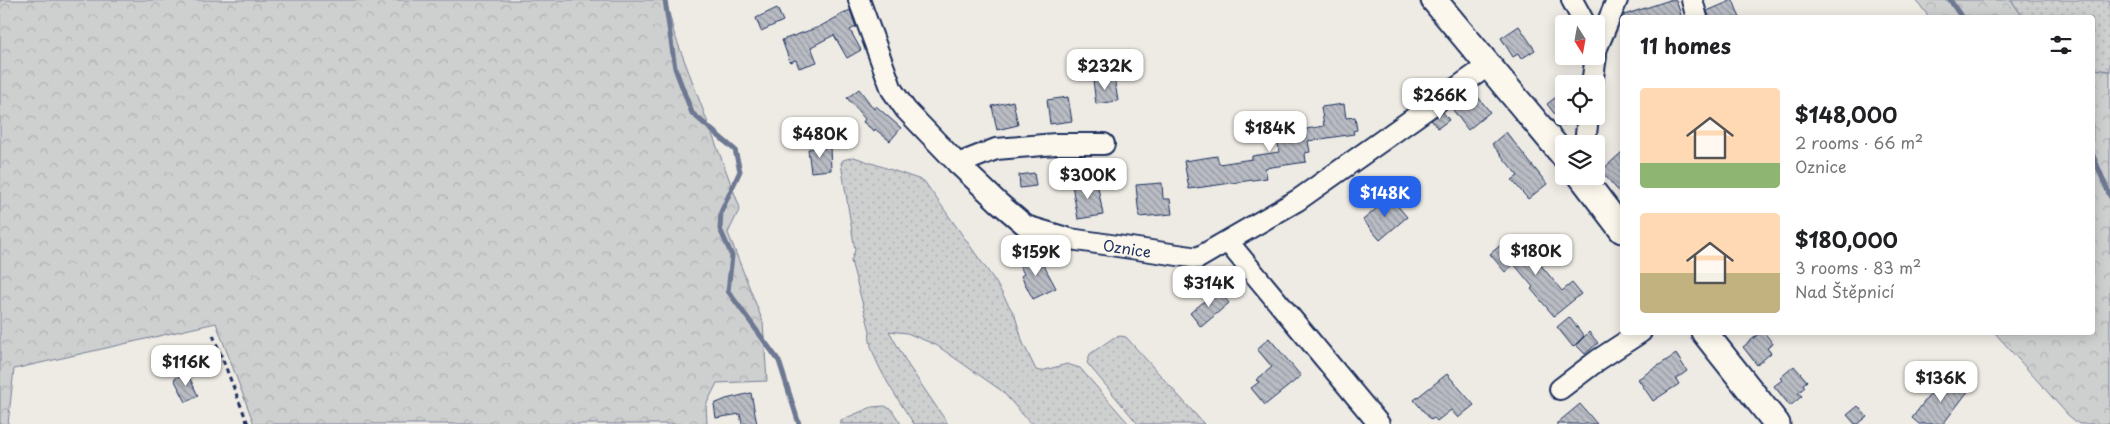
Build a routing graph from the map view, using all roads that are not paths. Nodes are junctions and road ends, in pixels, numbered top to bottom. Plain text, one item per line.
1 (859, 0) edge
2 (1434, 0) edge
3 (1572, 0) edge
4 (1617, 0) edge
5 (1692, 0) edge
6 (1580, 15) edge
7 (1696, 15) edge
8 (1605, 26) edge
9 (1489, 65) junction
10 (1104, 144) dead end
11 (1555, 145) edge
12 (958, 164) junction
13 (1588, 185) edge
14 (1620, 227) edge
15 (1228, 242) junction
16 (1636, 335) edge
17 (1706, 335) edge
18 (1560, 389) dead end
19 (1379, 424) edge
20 (1777, 424) edge

1 - 12 street, Oznice
2 - 9 street
3 - 6 street
4 - 8 street
5 - 7 street
9 - 11 street
9 - 15 street, Oznice
10 - 12 street
12 - 15 street, Oznice
13 - 14 street
15 - 19 street
16 - 18 street
17 - 20 street

